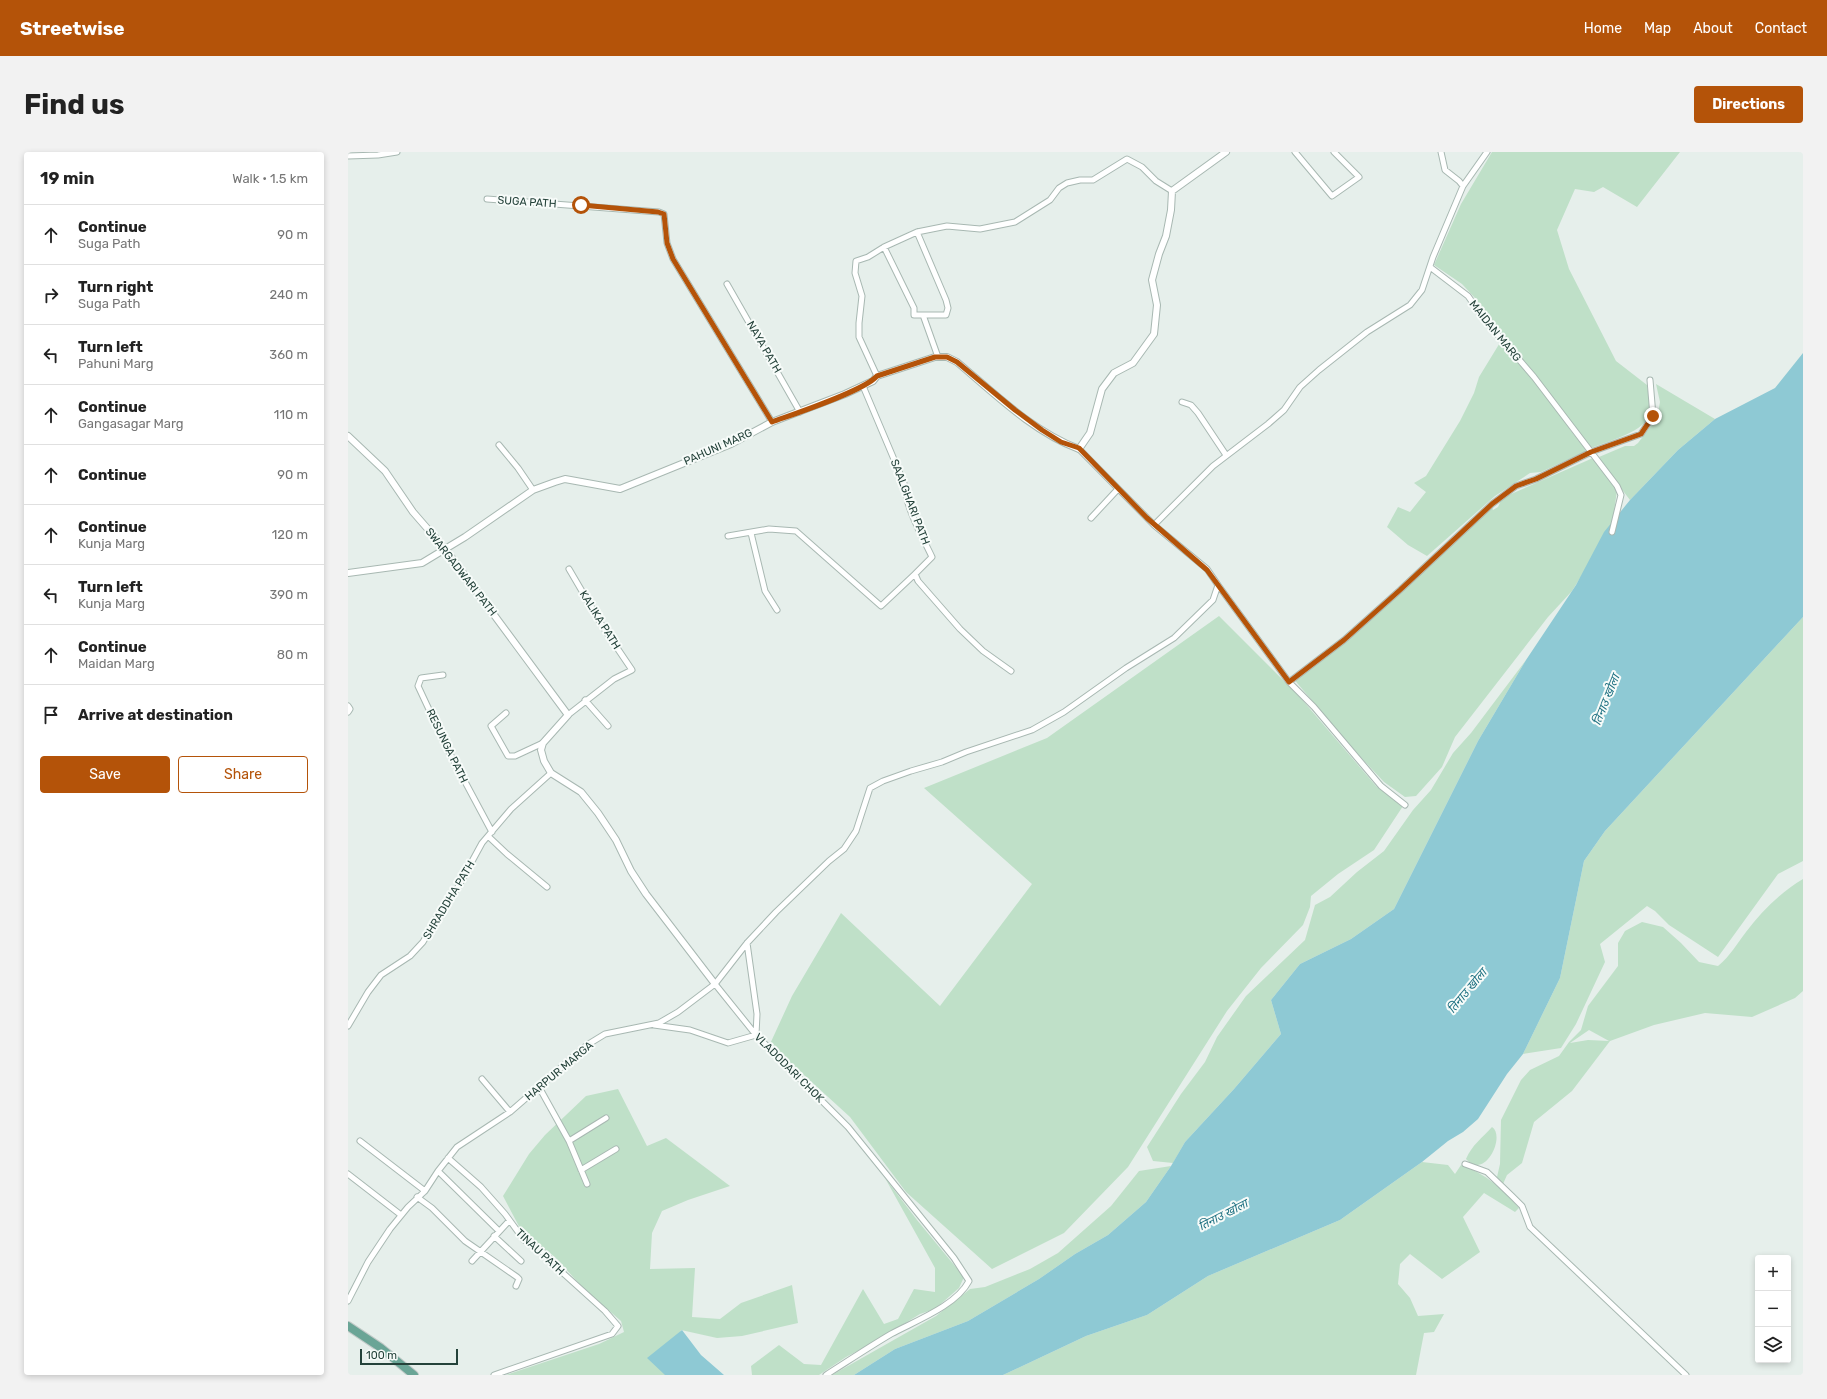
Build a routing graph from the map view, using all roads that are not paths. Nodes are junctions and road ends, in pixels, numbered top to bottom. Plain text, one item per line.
1 (397, 152) edge
2 (1226, 152) edge
3 (1295, 152) edge
4 (1334, 152) edge
5 (1441, 152) edge
6 (1487, 152) edge
7 (348, 156) edge
8 (1463, 186) junction
9 (1172, 192) junction
10 (487, 199) dead end
11 (917, 232) junction
12 (884, 247) junction
13 (1430, 267) junction
14 (727, 284) dead end
15 (923, 315) junction
16 (938, 357) junction
17 (877, 376) junction
18 (1650, 380) dead end
19 (863, 386) junction
20 (1182, 402) dead end
21 (800, 412) junction
22 (772, 422) junction
23 (348, 436) edge
24 (499, 444) dead end
25 (1079, 448) junction
26 (1591, 452) junction
27 (1226, 455) junction
28 (1118, 489) junction
29 (533, 490) junction
30 (1091, 518) dead end
31 (1154, 525) junction
32 (1612, 532) dead end
33 (751, 533) junction
34 (728, 536) dead end
35 (446, 550) junction
36 (569, 569) dead end
37 (348, 574) edge
38 (915, 574) junction
39 (1218, 585) junction
40 (777, 610) dead end
41 (1011, 671) dead end
42 (442, 675) dead end
43 (1289, 682) junction
44 (585, 700) junction
45 (348, 706) edge
46 (348, 712) edge
47 (506, 713) dead end
48 (568, 715) junction
49 (608, 726) dead end
50 (543, 743) junction
51 (551, 773) junction
52 (1405, 805) dead end
53 (490, 834) junction
54 (547, 887) dead end
55 (746, 943) junction
56 (715, 984) junction
57 (649, 1024) junction
58 (348, 1026) edge
59 (756, 1035) junction
60 (482, 1079) dead end
61 (539, 1087) junction
62 (510, 1112) junction
63 (606, 1118) dead end
64 (360, 1141) dead end
65 (569, 1141) junction
66 (616, 1149) dead end
67 (448, 1158) junction
68 (1465, 1164) dead end
69 (580, 1170) junction
70 (438, 1171) junction
71 (348, 1174) edge
72 (587, 1184) dead end
73 (425, 1191) junction
74 (417, 1197) junction
75 (401, 1215) junction
76 (509, 1221) junction
77 (499, 1231) junction
78 (494, 1236) junction
79 (480, 1251) junction
80 (472, 1261) dead end
81 (521, 1261) dead end
82 (516, 1286) dead end
83 (348, 1301) edge
84 (348, 1326) edge
85 (414, 1375) edge
86 (494, 1375) edge
87 (826, 1375) edge
88 (1686, 1375) edge

1 - 7 street
2 - 9 street
3 - 4 street
5 - 8 street
6 - 8 street
8 - 13 street
9 - 11 street
9 - 25 street
10 - 22 street, SUGA PATH
11 - 12 street
11 - 15 street
12 - 15 street
12 - 17 street
13 - 26 street, MAIDAN MARG
13 - 27 street
14 - 21 street, NAYA PATH
15 - 16 street
16 - 17 street, PAHUNI MARG
16 - 25 street
17 - 19 street, PAHUNI MARG
18 - 26 street
19 - 21 street, PAHUNI MARG
19 - 38 street, SAALGHARI PATH
20 - 27 street
21 - 22 street, PAHUNI MARG
22 - 29 street, PAHUNI MARG
23 - 35 street, SWARGADWARI PATH
24 - 29 street
25 - 28 street
26 - 32 street, MAIDAN MARG
26 - 43 street
27 - 31 street
28 - 30 street
28 - 31 street
29 - 35 street, PAHUNI MARG
31 - 39 street
33 - 34 street
33 - 38 street
33 - 40 street
35 - 37 street, PAHUNI MARG
35 - 48 street, SWARGADWARI PATH
36 - 44 street, KALIKA PATH
38 - 41 street
39 - 43 street
39 - 55 street, HARPUR MARGA
42 - 53 street, RESUNGA PATH
43 - 52 street
44 - 48 street
44 - 49 street
45 - 46 street
47 - 50 street
48 - 50 street
50 - 51 street
51 - 53 street, SHRADDHA PATH
51 - 56 street, VLADODARI CHOK
53 - 54 street
53 - 58 street, SHRADDHA PATH
55 - 56 street, HARPUR MARGA
55 - 59 street
56 - 57 street, HARPUR MARGA
56 - 59 street, VLADODARI CHOK
57 - 59 street
57 - 61 street, HARPUR MARGA
59 - 87 street, VLADODARI CHOK
60 - 62 street
61 - 62 street, HARPUR MARGA
61 - 65 street
62 - 67 street, HARPUR MARGA
63 - 65 street
64 - 73 street
65 - 69 street
66 - 69 street
67 - 70 street, HARPUR MARGA
67 - 76 street, TINAU PATH
68 - 88 street
69 - 72 street
70 - 73 street, HARPUR MARGA
70 - 77 street, TINAU PATH
71 - 75 street
73 - 74 street, HARPUR MARGA
74 - 75 street, HARPUR MARGA
74 - 79 street
75 - 83 street, HARPUR MARGA
76 - 77 street
76 - 86 street, TINAU PATH
77 - 78 street
78 - 79 street
78 - 81 street
79 - 80 street
79 - 82 street
84 - 85 main road

